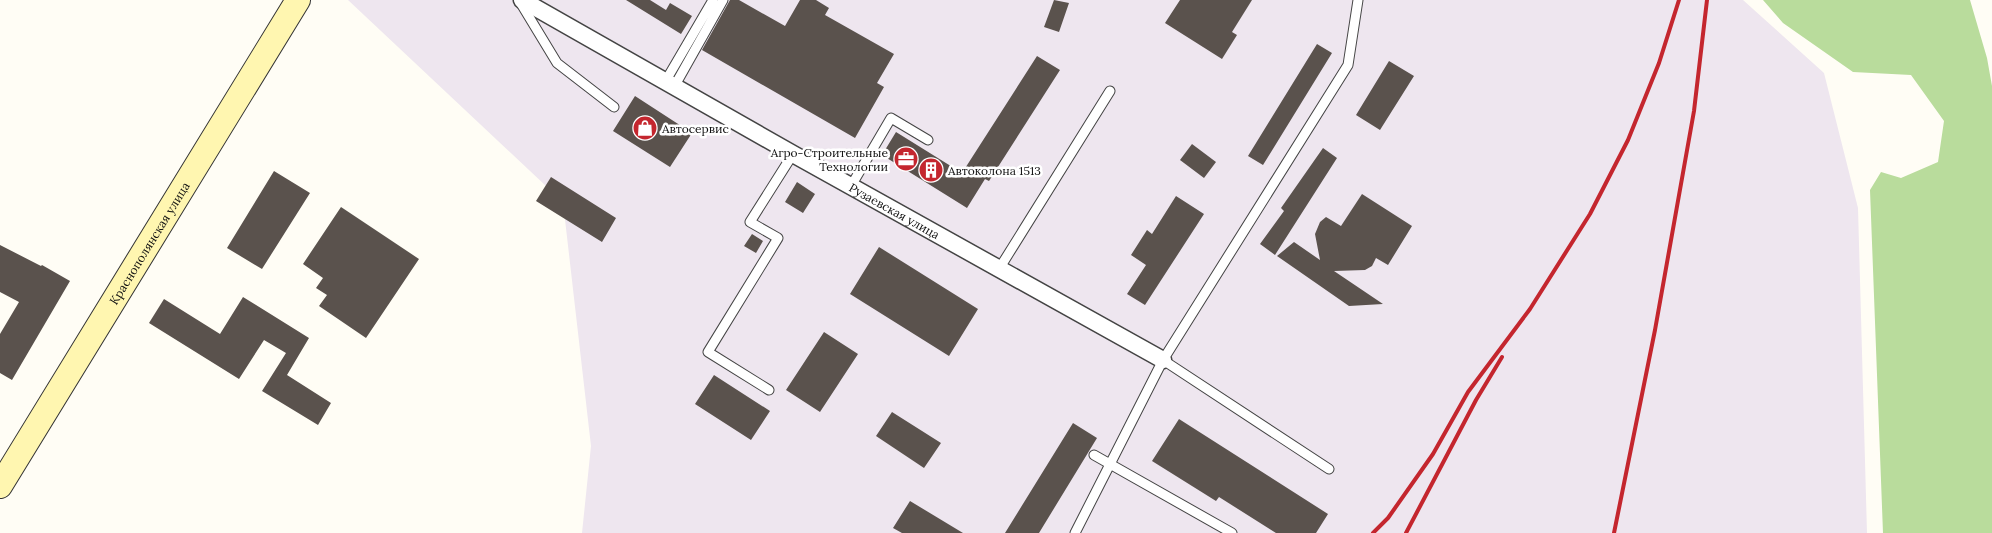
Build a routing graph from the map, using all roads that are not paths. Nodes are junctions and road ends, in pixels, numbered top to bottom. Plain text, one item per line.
1 (298, 0) edge
2 (520, 0) edge
3 (713, 0) edge
4 (723, 0) edge
5 (1358, 0) edge
6 (670, 85) junction
7 (1110, 91) dead end
8 (614, 107) dead end
9 (928, 140) dead end
10 (793, 154) junction
11 (851, 186) junction
12 (999, 269) junction
13 (1163, 360) junction
14 (769, 390) dead end
15 (1094, 455) dead end
16 (1110, 464) junction
17 (1329, 469) dead end
18 (0, 484) edge
19 (1075, 533) edge
20 (1232, 533) edge

1 - 18 street, Краснополянская улица
2 - 6 street, Рузаевская улица
2 - 8 lane
3 - 6 lane
4 - 6 lane
5 - 13 lane
6 - 10 street, Рузаевская улица
7 - 12 lane
9 - 11 lane
10 - 11 street, Рузаевская улица
10 - 14 lane
11 - 12 street, Рузаевская улица
12 - 13 street, Рузаевская улица
13 - 16 lane
13 - 17 lane
15 - 16 lane
16 - 19 lane
16 - 20 lane

